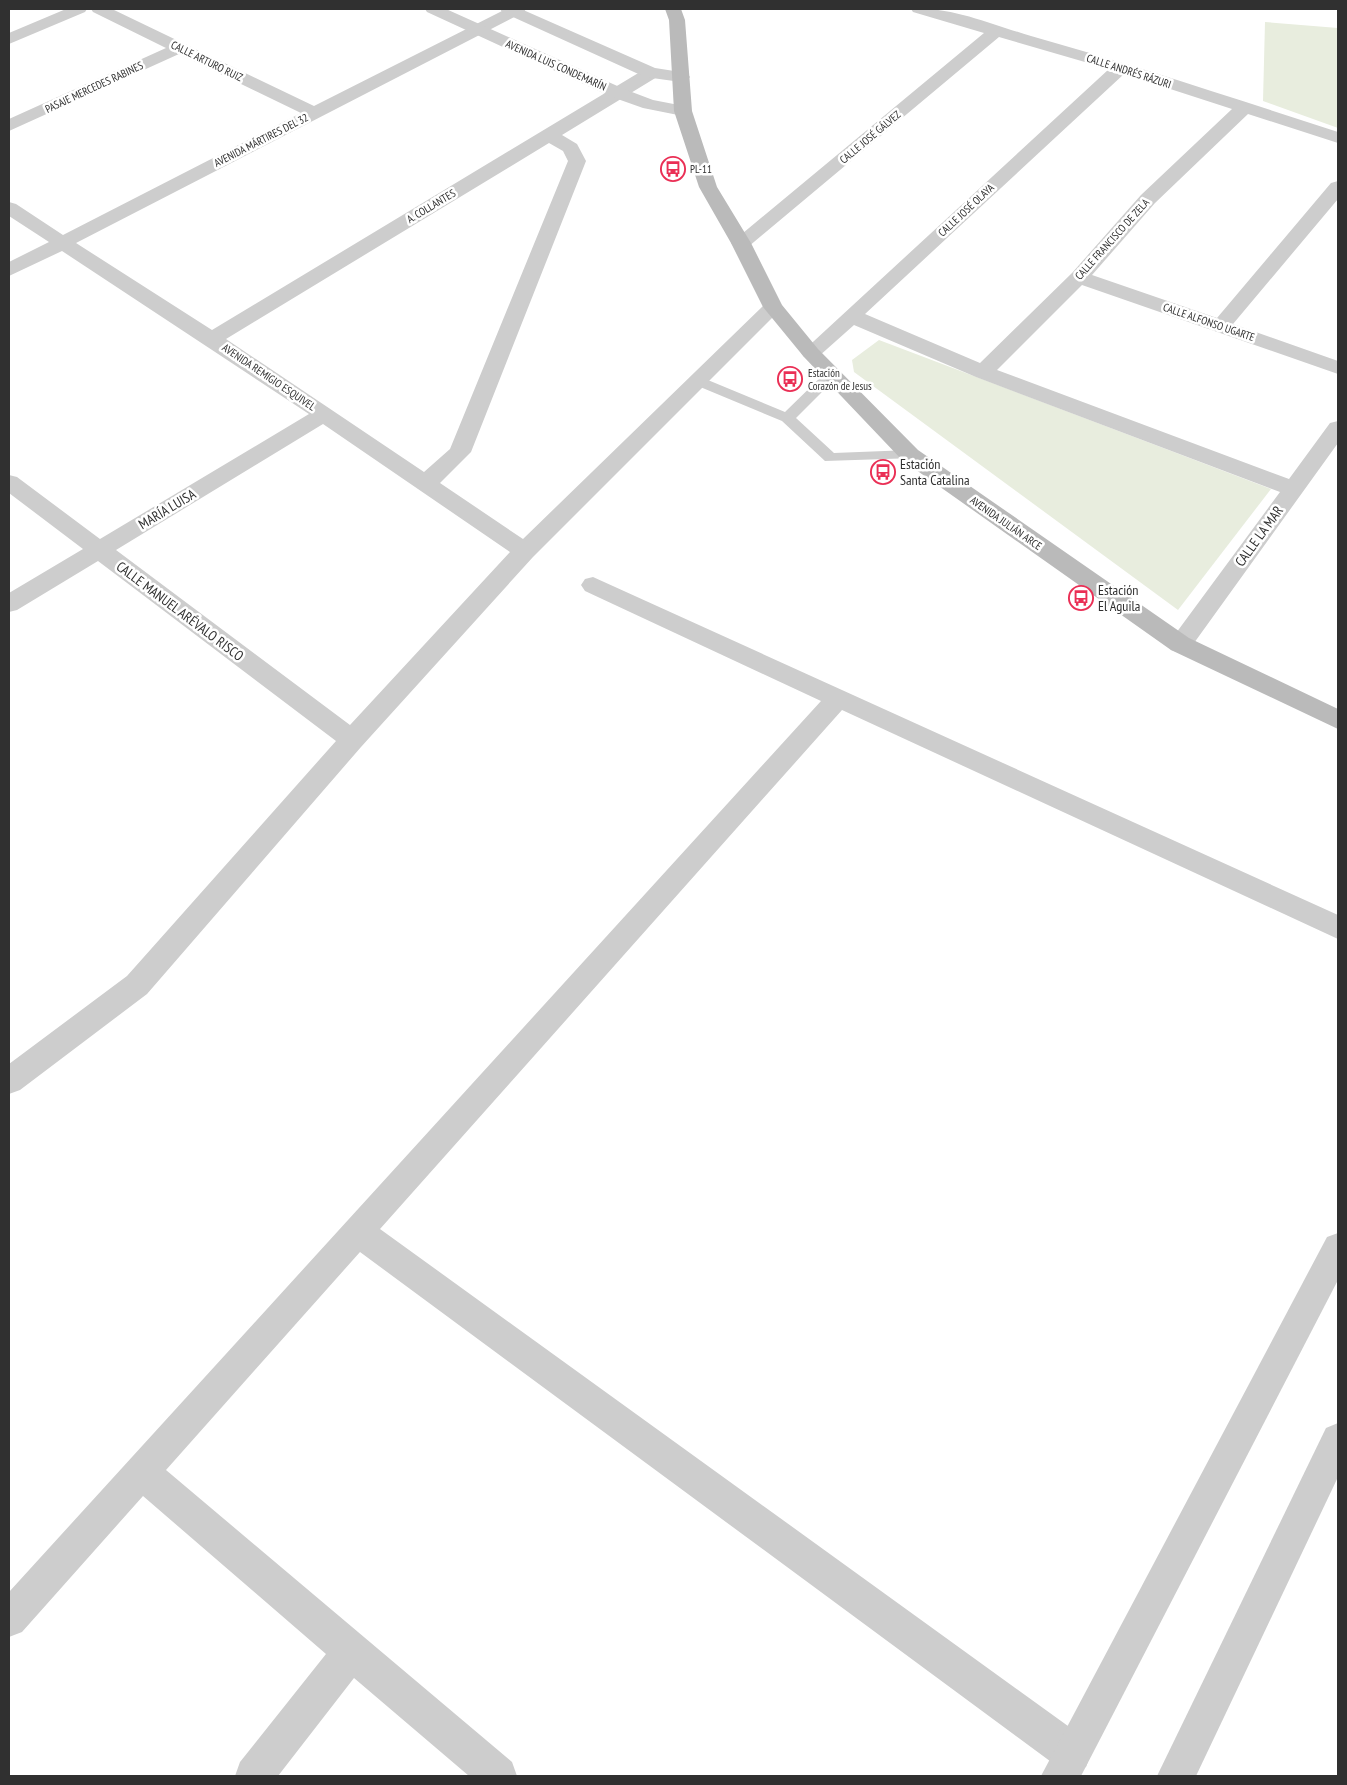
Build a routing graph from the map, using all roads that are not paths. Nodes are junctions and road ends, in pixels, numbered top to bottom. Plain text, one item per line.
1 (79, 9) edge
2 (99, 9) edge
3 (433, 9) edge
4 (918, 9) edge
5 (514, 10) edge
6 (678, 12) edge
7 (949, 13) edge
8 (479, 29) junction
9 (998, 30) junction
10 (9, 39) edge
11 (179, 48) junction
12 (1121, 67) junction
13 (651, 73) junction
14 (681, 77) junction
15 (618, 93) junction
16 (1244, 108) junction
17 (683, 111) junction
18 (314, 113) junction
19 (9, 126) edge
20 (549, 135) junction
21 (1338, 138) edge
22 (1338, 187) edge
23 (9, 208) edge
24 (64, 242) junction
25 (741, 243) junction
26 (9, 270) edge
27 (1079, 277) junction
28 (773, 307) junction
29 (851, 316) junction
30 (1221, 326) junction
31 (212, 339) junction
32 (811, 353) junction
33 (1338, 368) edge
34 (983, 372) junction
35 (832, 374) junction
36 (698, 381) junction
37 (325, 414) junction
38 (787, 418) junction
39 (1338, 428) edge
40 (910, 455) junction
41 (9, 482) edge
42 (426, 483) junction
43 (1294, 489) junction
44 (98, 550) junction
45 (525, 551) junction
46 (593, 585) dead end
47 (9, 604) edge
48 (1180, 644) junction
49 (838, 698) junction
50 (1338, 720) edge
51 (352, 740) junction
52 (1338, 928) edge
53 (9, 1081) edge
54 (358, 1232) junction
55 (1338, 1248) edge
56 (1338, 1440) edge
57 (141, 1472) junction
58 (9, 1619) edge
59 (351, 1652) junction
60 (1066, 1765) edge
61 (254, 1776) edge
62 (498, 1776) edge
63 (1176, 1776) edge

1 - 10 street
2 - 11 street, CALLE ARTURO RUIZ
3 - 8 street, AVENIDA LUIS CONDEMARÍN
4 - 7 street, CALLE ANDRÉS RÁZURI
5 - 8 street, AVENIDA MÁRTIRES DEL 32
5 - 13 street
6 - 14 main road, AVENIDA JULIÁN ARCE
7 - 9 street, CALLE ANDRÉS RÁZURI
8 - 15 street, AVENIDA LUIS CONDEMARÍN
8 - 18 street, AVENIDA MÁRTIRES DEL 32
9 - 12 street, CALLE ANDRÉS RÁZURI
9 - 25 street, CALLE JOSÉ GÁLVEZ
11 - 18 street, CALLE ARTURO RUIZ
11 - 19 street, PASAJE MERCEDES RABINES
12 - 16 street, CALLE ANDRÉS RÁZURI
12 - 29 street, CALLE JOSÉ OLAYA
13 - 14 street
13 - 15 street, A. COLLANTES
14 - 17 main road, AVENIDA JULIÁN ARCE
15 - 17 street, AVENIDA LUIS CONDEMARÍN
15 - 20 street, A. COLLANTES
16 - 21 street, CALLE ANDRÉS RÁZURI
16 - 27 street, CALLE FRANCISCO DE ZELA
17 - 25 main road, AVENIDA JULIÁN ARCE
18 - 24 street, AVENIDA MÁRTIRES DEL 32
20 - 31 street, A. COLLANTES
20 - 42 street
22 - 30 street
23 - 24 street, AVENIDA REMIGIO ESQUIVEL
24 - 26 street, AVENIDA MÁRTIRES DEL 32
24 - 31 street, AVENIDA REMIGIO ESQUIVEL
25 - 28 main road, AVENIDA JULIÁN ARCE
27 - 30 street, CALLE ALFONSO UGARTE
27 - 34 street, CALLE FRANCISCO DE ZELA
28 - 32 main road, AVENIDA JULIÁN ARCE
28 - 36 street
29 - 32 street, CALLE JOSÉ OLAYA
29 - 34 street
30 - 33 street, CALLE ALFONSO UGARTE
31 - 37 street, AVENIDA REMIGIO ESQUIVEL
32 - 35 main road, AVENIDA JULIÁN ARCE
34 - 43 street
35 - 38 lane
35 - 40 main road, AVENIDA JULIÁN ARCE
36 - 38 lane
36 - 45 street
37 - 42 street, AVENIDA REMIGIO ESQUIVEL
37 - 44 street, MARÍA LUISA
38 - 40 lane
39 - 43 street, CALLE LA MAR
40 - 48 main road, AVENIDA JULIÁN ARCE
41 - 44 street, CALLE MANUEL ARÉVALO RISCO
42 - 45 street, AVENIDA REMIGIO ESQUIVEL
43 - 48 street, CALLE LA MAR
44 - 47 street, MARÍA LUISA
44 - 51 street, CALLE MANUEL ARÉVALO RISCO
45 - 51 street
46 - 49 street
48 - 50 main road, AVENIDA JULIÁN ARCE
49 - 52 street
49 - 54 street
51 - 53 street
54 - 57 street
54 - 60 street
55 - 60 street
56 - 63 street
57 - 58 street
57 - 59 street
59 - 61 street
59 - 62 street

